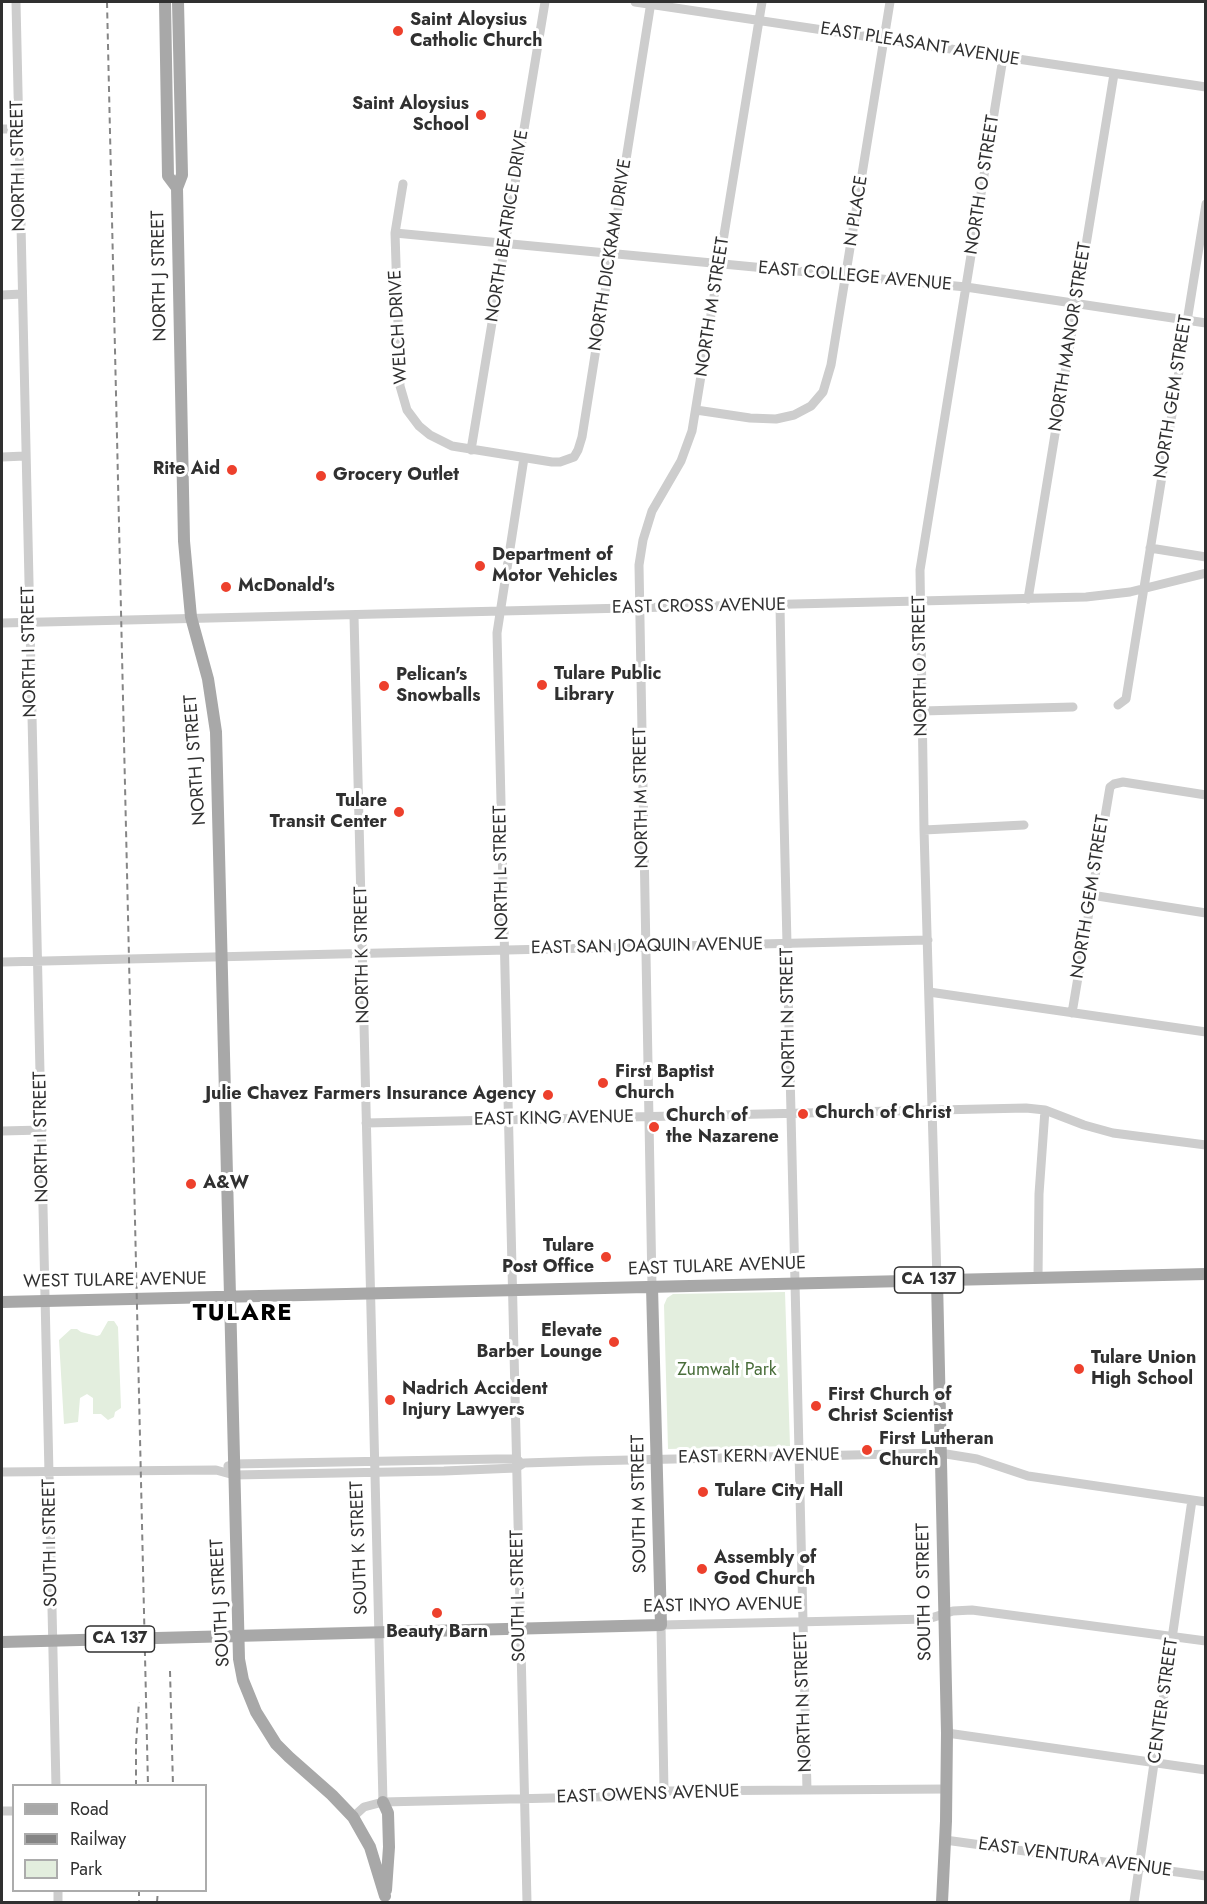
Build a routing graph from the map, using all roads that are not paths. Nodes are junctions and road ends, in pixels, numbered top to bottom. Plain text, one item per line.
1 (16, 2) edge
2 (165, 2) edge
3 (178, 2) edge
4 (546, 2) edge
5 (635, 2) edge
6 (762, 2) edge
7 (890, 2) edge
8 (651, 3) edge
9 (759, 21) junction
10 (884, 40) junction
11 (1003, 58) junction
12 (1114, 74) junction
13 (1206, 87) edge
14 (2, 129) edge
15 (19, 129) junction
16 (403, 184) dead end
17 (177, 188) junction
18 (1206, 204) edge
19 (395, 233) junction
20 (505, 244) junction
21 (611, 254) junction
22 (719, 265) junction
23 (846, 277) junction
24 (966, 287) junction
25 (22, 294) junction
26 (2, 295) edge
27 (1076, 303) junction
28 (1186, 320) junction
29 (1206, 323) edge
30 (696, 410) junction
31 (471, 450) junction
32 (25, 456) junction
33 (2, 457) edge
34 (524, 458) junction
35 (1150, 548) junction
36 (1206, 556) edge
37 (1206, 573) edge
38 (1142, 589) junction
39 (1028, 599) junction
40 (920, 602) junction
41 (780, 605) junction
42 (639, 608) junction
43 (499, 613) junction
44 (354, 616) junction
45 (190, 617) junction
46 (29, 622) junction
47 (2, 623) edge
48 (1118, 705) dead end
49 (1072, 707) dead end
50 (922, 711) junction
51 (1206, 795) edge
52 (1024, 825) dead end
53 (924, 830) junction
54 (1091, 895) junction
55 (1206, 913) edge
56 (928, 940) junction
57 (787, 944) junction
58 (645, 946) junction
59 (504, 951) junction
60 (363, 954) junction
61 (222, 957) junction
62 (2, 962) edge
63 (38, 962) junction
64 (929, 992) junction
65 (1072, 1013) junction
66 (1206, 1032) edge
67 (932, 1110) junction
68 (1045, 1110) junction
69 (790, 1113) junction
70 (649, 1117) junction
71 (508, 1120) junction
72 (366, 1123) junction
73 (42, 1130) junction
74 (2, 1131) edge
75 (1206, 1145) edge
76 (1206, 1274) edge
77 (1038, 1277) junction
78 (937, 1280) junction
79 (795, 1283) junction
80 (652, 1287) junction
81 (513, 1289) junction
82 (372, 1293) junction
83 (229, 1296) junction
84 (46, 1301) junction
85 (2, 1302) edge
86 (940, 1453) junction
87 (799, 1456) junction
88 (657, 1459) junction
89 (519, 1463) junction
90 (375, 1466) junction
91 (234, 1469) junction
92 (2, 1472) edge
93 (50, 1472) junction
94 (1192, 1500) junction
95 (1206, 1502) edge
96 (944, 1615) junction
97 (802, 1622) junction
98 (661, 1625) junction
99 (520, 1629) junction
100 (380, 1633) junction
101 (238, 1636) junction
102 (1173, 1636) junction
103 (53, 1641) junction
104 (1206, 1641) edge
105 (2, 1642) edge
106 (947, 1733) junction
107 (1156, 1763) junction
108 (1206, 1770) edge
109 (56, 1784) edge
110 (947, 1788) junction
111 (807, 1790) junction
112 (664, 1791) junction
113 (524, 1799) junction
114 (383, 1802) junction
115 (353, 1817) junction
116 (945, 1840) junction
117 (1139, 1866) junction
118 (1206, 1876) edge
119 (386, 1899) edge
120 (527, 1902) edge
121 (942, 1902) edge
122 (1134, 1902) edge

1 - 15 street, NORTH I STREET
2 - 17 main road, NORTH J STREET
3 - 17 main road, NORTH J STREET
4 - 20 street, NORTH BEATRICE DRIVE
5 - 8 street, EAST PLEASANT AVENUE
6 - 9 street, NORTH M STREET
7 - 10 street, N PLACE
8 - 9 street, EAST PLEASANT AVENUE
8 - 21 street, NORTH DICKRAM DRIVE
9 - 10 street, EAST PLEASANT AVENUE
9 - 22 street, NORTH M STREET
10 - 11 street, EAST PLEASANT AVENUE
10 - 23 street, N PLACE
11 - 12 street, EAST PLEASANT AVENUE
11 - 24 street, NORTH O STREET
12 - 13 street, EAST PLEASANT AVENUE
12 - 27 street, NORTH MANOR STREET
14 - 15 street
15 - 25 street, NORTH I STREET
16 - 19 street, WELCH DRIVE
17 - 45 main road, NORTH J STREET
18 - 28 street, NORTH GEM STREET
19 - 20 street, EAST COLLEGE AVENUE
19 - 31 street, WELCH DRIVE
20 - 21 street, EAST COLLEGE AVENUE
20 - 31 street, NORTH BEATRICE DRIVE
21 - 22 street, EAST COLLEGE AVENUE
21 - 34 street, NORTH DICKRAM DRIVE
22 - 23 street, EAST COLLEGE AVENUE
22 - 30 street, NORTH M STREET
23 - 24 street, EAST COLLEGE AVENUE
23 - 30 street, N PLACE
24 - 27 street, EAST COLLEGE AVENUE
24 - 40 street, NORTH O STREET
25 - 26 street
25 - 32 street, NORTH I STREET
27 - 28 street, EAST COLLEGE AVENUE
27 - 39 street, NORTH MANOR STREET
28 - 29 street, EAST COLLEGE AVENUE
28 - 35 street, NORTH GEM STREET
30 - 42 street, NORTH M STREET
31 - 34 street, WELCH DRIVE
32 - 33 street
32 - 46 street, NORTH I STREET
34 - 43 street, NORTH L STREET
35 - 36 street
35 - 38 street, NORTH GEM STREET
37 - 38 street, EAST CROSS AVENUE
38 - 39 street, EAST CROSS AVENUE
38 - 48 street, NORTH GEM STREET
39 - 40 street, EAST CROSS AVENUE
40 - 41 street, EAST CROSS AVENUE
40 - 50 street, NORTH O STREET
41 - 42 street, EAST CROSS AVENUE
41 - 57 street, NORTH N STREET
42 - 43 street, EAST CROSS AVENUE
42 - 58 street, NORTH M STREET
43 - 44 street, EAST CROSS AVENUE
43 - 59 street, NORTH L STREET
44 - 45 street, EAST CROSS AVENUE
44 - 60 street, NORTH K STREET
45 - 46 street, EAST CROSS AVENUE
45 - 61 main road, NORTH J STREET
46 - 47 street, EAST CROSS AVENUE
46 - 63 street, NORTH I STREET
49 - 50 street
50 - 53 street, NORTH O STREET
51 - 54 street, NORTH GEM STREET
52 - 53 street
53 - 56 street, NORTH O STREET
54 - 55 street
54 - 65 street, NORTH GEM STREET
56 - 57 street, EAST SAN JOAQUIN AVENUE
56 - 64 street, NORTH O STREET
57 - 58 street, EAST SAN JOAQUIN AVENUE
57 - 69 street, NORTH N STREET
58 - 59 street, EAST SAN JOAQUIN AVENUE
58 - 70 street, NORTH M STREET
59 - 60 street, EAST SAN JOAQUIN AVENUE
59 - 71 street, NORTH L STREET
60 - 61 street, EAST SAN JOAQUIN AVENUE
60 - 72 street, NORTH K STREET
61 - 63 street, EAST SAN JOAQUIN AVENUE
61 - 83 main road, NORTH J STREET
62 - 63 street, EAST SAN JOAQUIN AVENUE
63 - 73 street, NORTH I STREET
64 - 65 street
64 - 67 street, NORTH O STREET
65 - 66 street
67 - 68 street, EAST KING AVENUE
67 - 69 street, EAST KING AVENUE
67 - 78 street, NORTH O STREET
68 - 75 street, EAST KING AVENUE
68 - 77 street
69 - 70 street, EAST KING AVENUE
69 - 79 street, NORTH N STREET
70 - 71 street, EAST KING AVENUE
70 - 80 street, NORTH M STREET
71 - 72 street, EAST KING AVENUE
71 - 81 street, NORTH L STREET
72 - 82 street, NORTH K STREET
73 - 74 street
73 - 84 street, NORTH I STREET
76 - 77 main road, EAST TULARE AVENUE / CA 137
77 - 78 main road, EAST TULARE AVENUE / CA 137
78 - 79 main road, EAST TULARE AVENUE / CA 137
78 - 86 main road, SOUTH O STREET
79 - 80 main road, EAST TULARE AVENUE / CA 137
79 - 87 street, NORTH N STREET
80 - 81 main road, EAST TULARE AVENUE
80 - 88 main road, SOUTH M STREET
81 - 82 main road, EAST TULARE AVENUE
81 - 89 street, SOUTH L STREET
82 - 83 main road, EAST TULARE AVENUE
82 - 90 street, SOUTH K STREET
83 - 84 main road, WEST TULARE AVENUE
83 - 91 main road, SOUTH J STREET
84 - 85 main road, WEST TULARE AVENUE
84 - 93 street, SOUTH I STREET
86 - 87 street, EAST KERN AVENUE
86 - 94 street, EAST KERN AVENUE
86 - 96 main road, SOUTH O STREET
87 - 88 street, EAST KERN AVENUE
87 - 97 street, NORTH N STREET
88 - 89 street, EAST KERN AVENUE
88 - 98 main road, SOUTH M STREET
89 - 90 street, EAST KERN AVENUE
89 - 99 street, SOUTH L STREET
90 - 91 street, EAST KERN AVENUE
90 - 100 street, SOUTH K STREET
91 - 93 street, EAST KERN AVENUE
91 - 101 main road, SOUTH J STREET
92 - 93 street, EAST KERN AVENUE
93 - 103 street, SOUTH I STREET
94 - 95 street, EAST KERN AVENUE
94 - 102 street, CENTER STREET
96 - 97 street, EAST INYO AVENUE
96 - 102 street, EAST INYO AVENUE
96 - 106 main road, SOUTH O STREET
97 - 98 street, EAST INYO AVENUE
97 - 111 street, NORTH N STREET
98 - 99 main road, EAST INYO AVENUE / CA 137
98 - 112 street, SOUTH M STREET
99 - 100 main road, EAST INYO AVENUE / CA 137
99 - 113 street, SOUTH L STREET
100 - 101 main road, EAST INYO AVENUE / CA 137
100 - 114 street, SOUTH K STREET
101 - 103 main road, CA 137
101 - 115 main road, SOUTH J STREET
102 - 104 street, EAST INYO AVENUE
102 - 107 street, CENTER STREET
103 - 105 main road, CA 137
103 - 109 street, SOUTH I STREET
106 - 107 street
106 - 110 main road, SOUTH O STREET
107 - 108 street
107 - 117 street, CENTER STREET
110 - 111 street, EAST OWENS AVENUE
110 - 116 main road, SOUTH O STREET
111 - 112 street, EAST OWENS AVENUE
112 - 113 street, EAST OWENS AVENUE
113 - 114 street, EAST OWENS AVENUE
113 - 120 street, SOUTH L STREET
114 - 115 street, EAST OWENS AVENUE
114 - 119 main road
115 - 119 main road, SOUTH J STREET
116 - 117 street, EAST VENTURA AVENUE
116 - 121 main road, SOUTH O STREET
117 - 118 street, EAST VENTURA AVENUE
117 - 122 street, CENTER STREET

